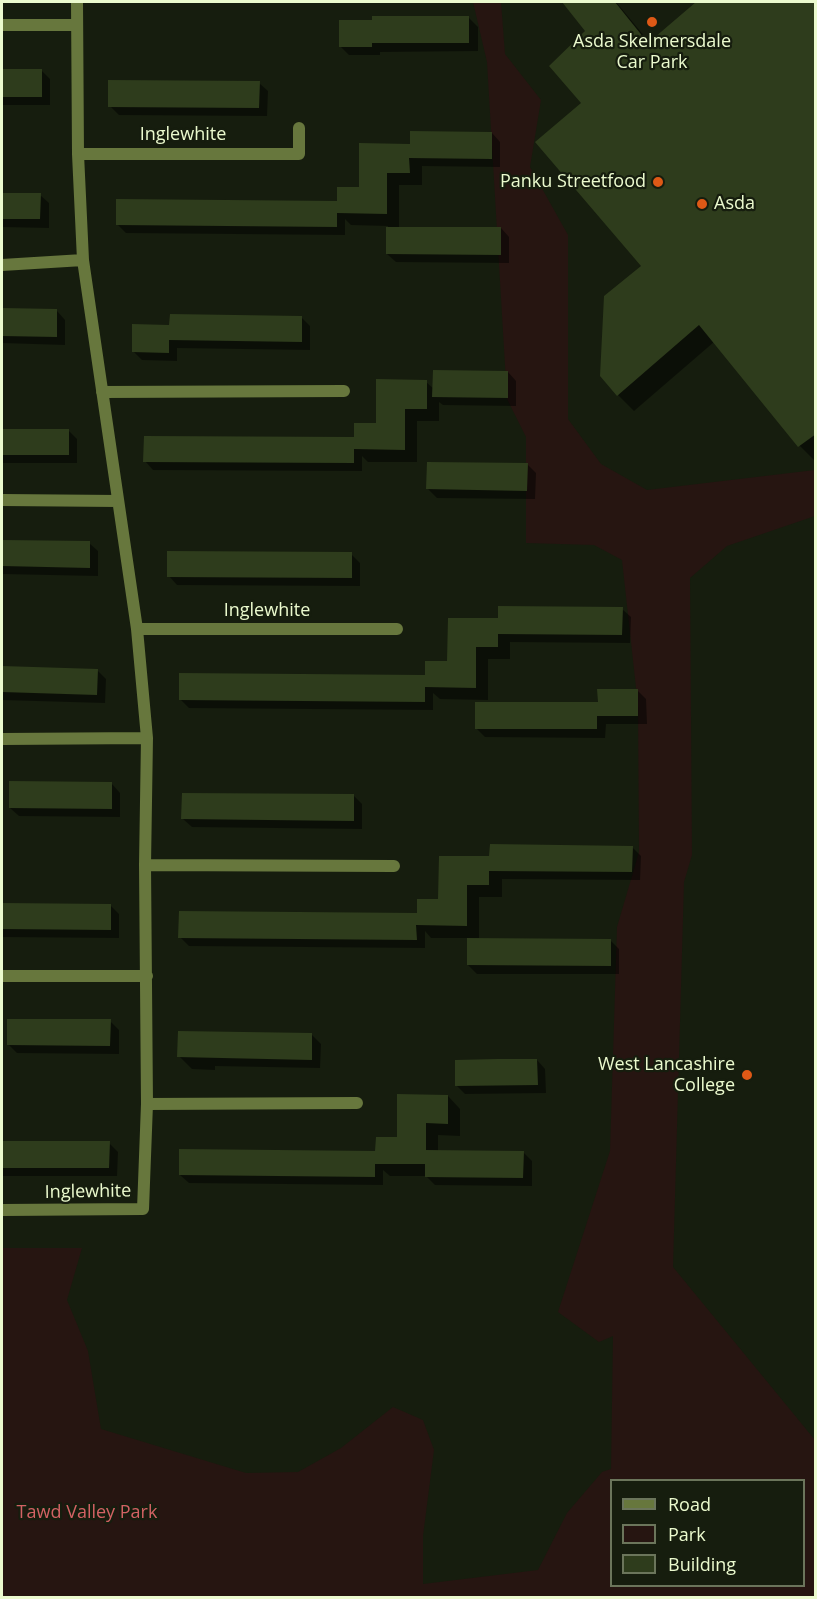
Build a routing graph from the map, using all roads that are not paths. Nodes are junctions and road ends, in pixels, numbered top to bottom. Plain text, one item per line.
1 (77, 2) edge
2 (76, 25) junction
3 (2, 26) edge
4 (299, 128) dead end
5 (78, 154) junction
6 (83, 260) junction
7 (2, 264) edge
8 (344, 391) dead end
9 (102, 392) junction
10 (2, 500) edge
11 (118, 501) junction
12 (397, 628) dead end
13 (137, 629) junction
14 (147, 738) junction
15 (2, 739) edge
16 (145, 865) junction
17 (394, 866) dead end
18 (2, 976) edge
19 (147, 976) junction
20 (357, 1103) dead end
21 (147, 1104) junction
22 (2, 1210) edge

1 - 2 street, Inglewhite
2 - 3 street
2 - 5 street, Inglewhite
4 - 5 street, Inglewhite
5 - 6 street, Inglewhite
6 - 7 street
6 - 9 street, Inglewhite
8 - 9 street
9 - 11 street, Inglewhite
10 - 11 street
11 - 13 street, Inglewhite
12 - 13 street, Inglewhite
13 - 14 street, Inglewhite
14 - 15 street
14 - 16 street, Inglewhite
16 - 17 street
16 - 19 street, Inglewhite
18 - 19 street
19 - 21 street, Inglewhite
20 - 21 street
21 - 22 street, Inglewhite

